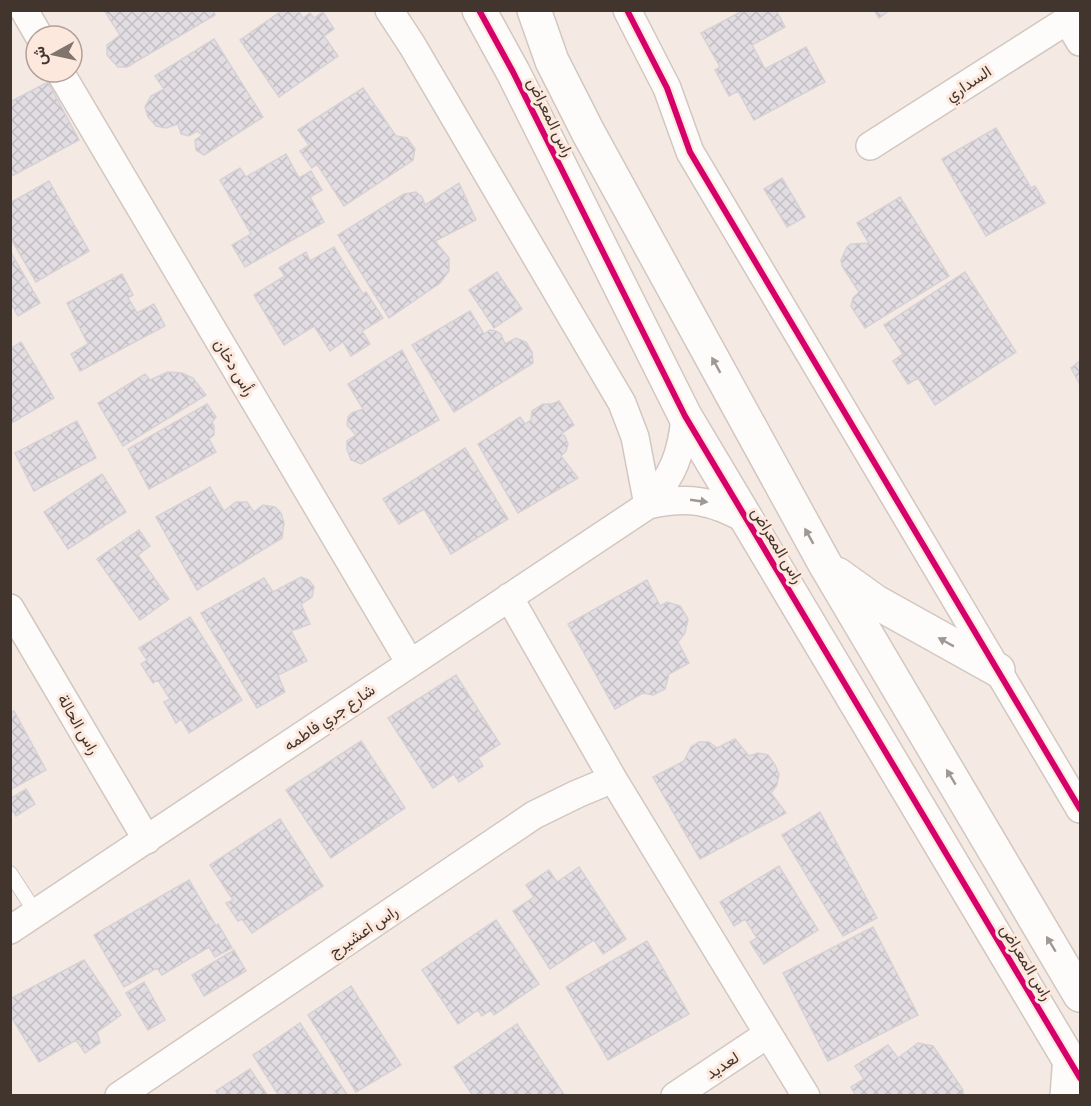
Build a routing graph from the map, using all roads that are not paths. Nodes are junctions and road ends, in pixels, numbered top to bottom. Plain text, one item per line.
1 (389, 10) edge
2 (478, 10) edge
3 (534, 10) edge
4 (627, 10) edge
5 (1076, 25) edge
6 (67, 84) edge
7 (870, 146) dead end
8 (685, 416) junction
9 (648, 505) junction
10 (747, 520) junction
11 (825, 564) junction
12 (509, 597) junction
13 (10, 608) edge
14 (410, 663) junction
15 (998, 670) junction
16 (613, 779) junction
17 (1080, 809) edge
18 (147, 840) junction
19 (10, 873) edge
20 (36, 913) junction
21 (10, 930) edge
22 (1080, 995) edge
23 (768, 1035) junction
24 (1074, 1067) edge
25 (119, 1095) edge
26 (675, 1095) edge
27 (806, 1095) edge
28 (1064, 1095) edge

1 - 9 street
2 - 8 street, راس المعراض
11 -> 3 street, راس المعراض
4 - 15 street
5 - 7 street, السداري
6 - 14 street, رأس دخان
8 - 9 street, شارع جري فاطمه
8 - 10 street, راس المعراض
9 -> 10 street, شارع جري فاطمه
9 - 12 street, شارع جري فاطمه
10 - 24 street, راس المعراض
15 -> 11 street
22 -> 11 street, راس المعراض
12 - 14 street, شارع جري فاطمه
12 - 16 street
13 - 18 street, راس الحالة
14 - 18 street, شارع جري فاطمه
15 - 17 street
16 - 23 street
16 - 25 street, راس اعشيرج
18 - 20 street, شارع جري فاطمه
19 - 20 lane
20 - 21 street, شارع جري فاطمه
23 - 26 street, لعديد
23 - 27 street
24 - 28 street

